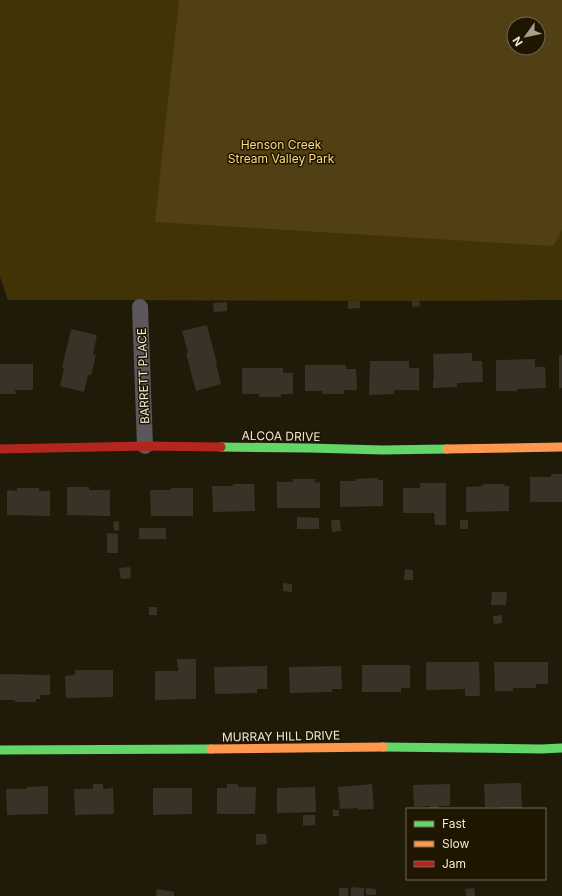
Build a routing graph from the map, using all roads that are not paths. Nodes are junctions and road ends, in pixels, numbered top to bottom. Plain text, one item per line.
1 (140, 307) dead end
2 (146, 446) junction
3 (562, 447) edge
4 (0, 449) edge
5 (562, 748) edge
6 (0, 750) edge

1 - 2 street, BARRETT PLACE
2 - 3 street, ALCOA DRIVE
2 - 4 street, ALCOA DRIVE
5 - 6 street, MURRAY HILL DRIVE

